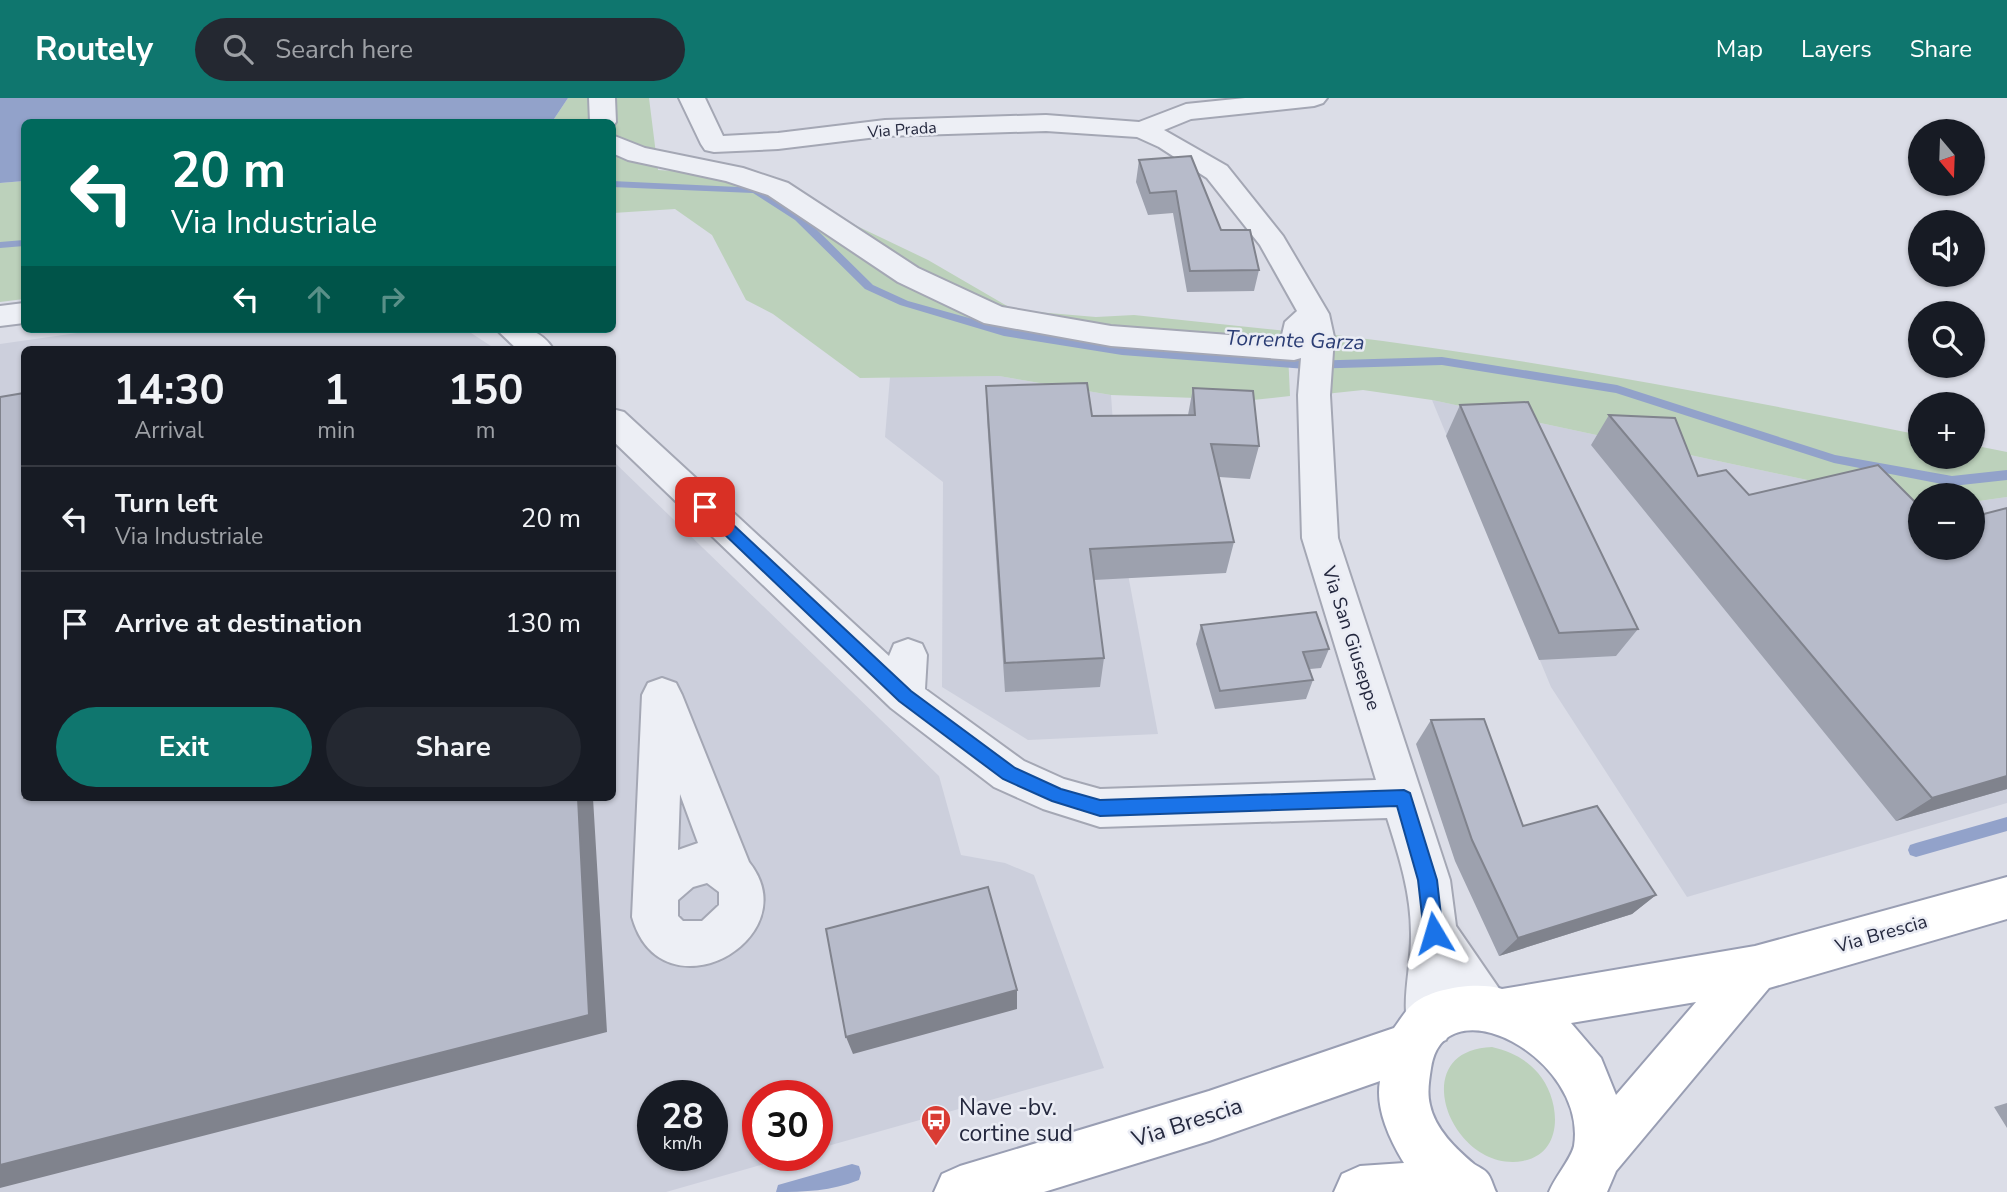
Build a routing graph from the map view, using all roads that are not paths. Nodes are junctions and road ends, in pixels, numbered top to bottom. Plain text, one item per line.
1 (602, 98) edge
2 (691, 98) edge
3 (1314, 98) edge
4 (603, 119) edge
5 (1142, 130) junction
6 (616, 145) edge
7 (21, 313) edge
8 (0, 316) edge
9 (1317, 326) junction
10 (516, 333) edge
11 (533, 346) edge
12 (616, 424) edge
13 (908, 655) dead end
14 (905, 696) junction
15 (1404, 798) junction
16 (731, 871) junction
17 (2007, 898) edge
18 (655, 901) junction
19 (1434, 933) junction
20 (1755, 968) junction
21 (1494, 1009) junction
22 (1420, 1034) junction
23 (1589, 1178) edge
24 (1464, 1188) edge
25 (960, 1192) edge
26 (1360, 1192) edge

1 - 4 street
2 - 5 street, Via Prada
3 - 5 street, Via Prada
5 - 9 street, Via Prada
6 - 9 street
7 - 8 street
9 - 15 street, Via San Giuseppe
10 - 11 street
12 - 14 street
13 - 14 street
14 - 15 street
15 - 19 street, Via San Giuseppe
16 - 18 street
16 - 18 street
16 - 18 street
17 - 20 main road, Via Brescia
19 - 21 street, Via San Giuseppe
19 - 22 street, Via San Giuseppe
20 - 21 main road, Via Brescia
20 - 23 main road
21 - 22 main road, Via Brescia
21 - 23 main road
22 - 24 main road
22 - 25 main road, Via Brescia
24 - 26 main road

